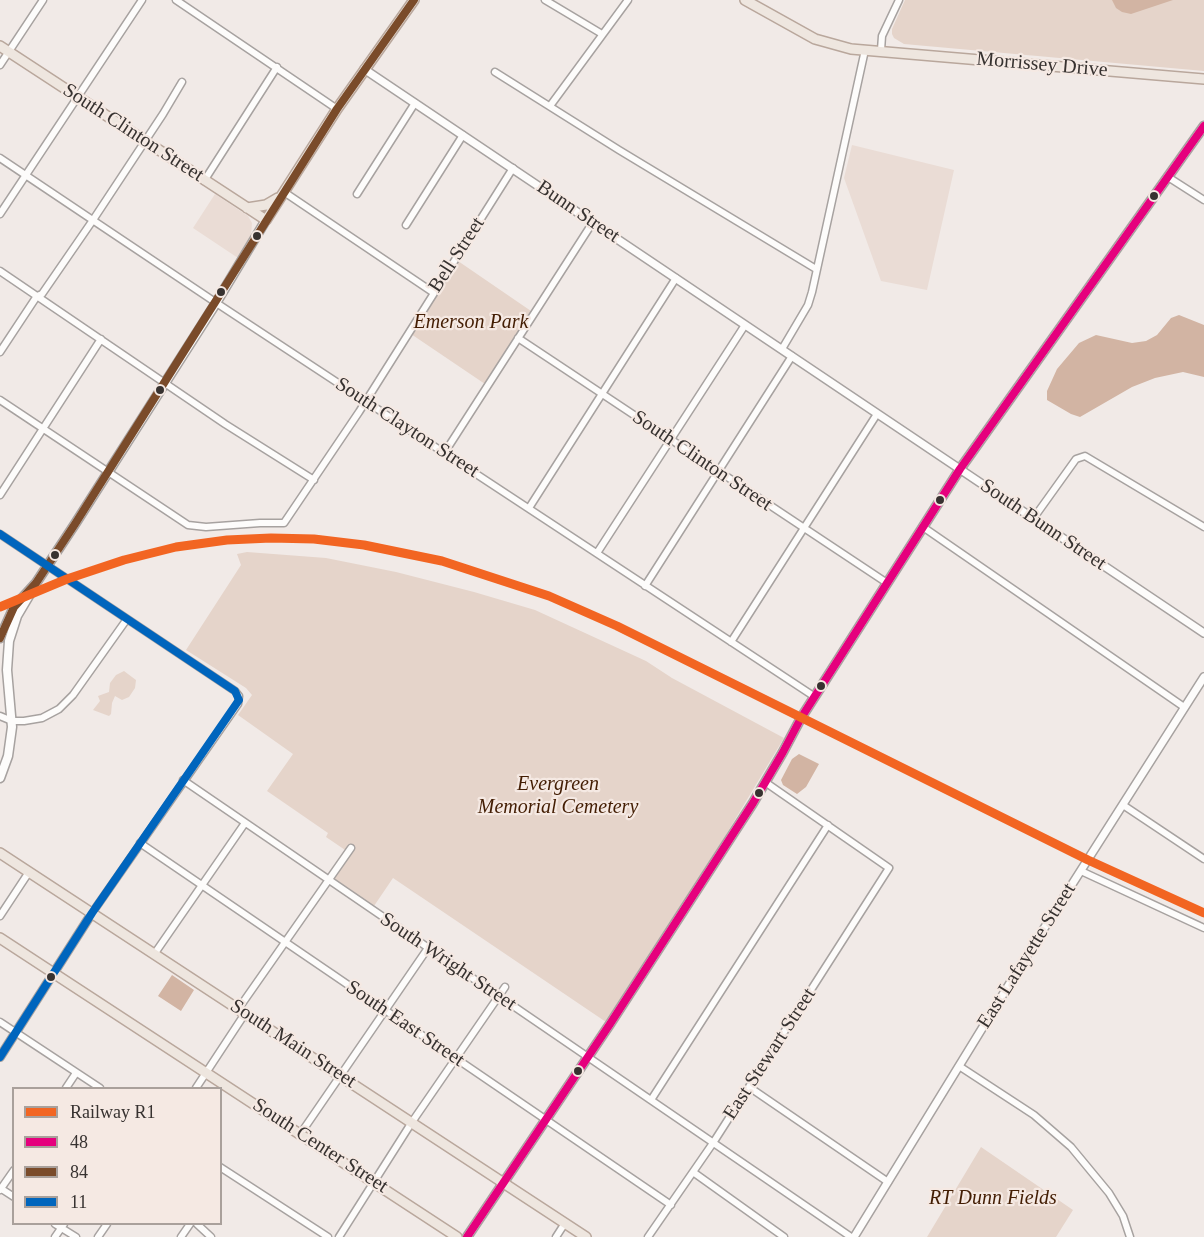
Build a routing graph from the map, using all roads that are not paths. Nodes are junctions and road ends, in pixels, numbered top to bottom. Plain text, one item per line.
1 (43, 0) edge
2 (142, 0) edge
3 (176, 0) edge
4 (414, 0) edge
5 (545, 0) edge
6 (628, 0) edge
7 (745, 0) edge
8 (898, 0) edge
9 (602, 34) junction
10 (4, 49) edge
11 (865, 50) junction
12 (881, 50) junction
13 (0, 65) edge
14 (277, 67) junction
15 (364, 69) junction
16 (495, 72) dead end
17 (1204, 79) edge
18 (182, 82) dead end
19 (78, 97) junction
20 (415, 103) junction
21 (549, 106) junction
22 (338, 109) junction
23 (1204, 126) edge
24 (463, 135) junction
25 (144, 141) junction
26 (0, 158) edge
27 (513, 168) junction
28 (26, 176) junction
29 (1168, 177) junction
30 (204, 180) junction
31 (283, 194) junction
32 (357, 194) dead end
33 (1204, 200) edge
34 (247, 207) junction
35 (0, 214) edge
36 (93, 220) junction
37 (266, 220) junction
38 (593, 222) junction
39 (406, 225) dead end
40 (816, 269) junction
41 (0, 271) edge
42 (676, 278) junction
43 (434, 292) junction
44 (37, 296) junction
45 (216, 303) junction
46 (745, 325) junction
47 (518, 338) junction
48 (101, 339) junction
49 (782, 349) junction
50 (0, 352) edge
51 (792, 356) junction
52 (165, 383) junction
53 (602, 394) junction
54 (0, 400) edge
55 (365, 400) junction
56 (877, 414) junction
57 (43, 429) junction
58 (671, 441) junction
59 (445, 452) junction
60 (960, 469) junction
61 (718, 472) junction
62 (108, 473) junction
63 (314, 480) junction
64 (0, 495) edge
65 (529, 508) junction
66 (1033, 519) junction
67 (923, 527) junction
68 (1204, 527) edge
69 (804, 528) junction
70 (0, 534) edge
71 (597, 553) junction
72 (48, 566) junction
73 (36, 583) junction
74 (887, 584) junction
75 (645, 586) junction
76 (127, 619) junction
77 (1204, 633) edge
78 (0, 638) edge
79 (731, 642) junction
80 (1204, 677) edge
81 (815, 697) junction
82 (1184, 707) junction
83 (0, 716) edge
84 (12, 721) junction
85 (0, 778) edge
86 (183, 780) junction
87 (765, 782) junction
88 (1123, 805) junction
89 (245, 823) junction
90 (828, 825) junction
91 (140, 843) junction
92 (351, 848) dead end
93 (0, 853) edge
94 (1204, 859) edge
95 (1081, 871) junction
96 (29, 872) junction
97 (328, 880) junction
98 (202, 885) junction
99 (92, 913) junction
100 (0, 916) edge
101 (1204, 928) edge
102 (0, 938) edge
103 (285, 942) junction
104 (428, 948) junction
105 (155, 953) junction
106 (53, 972) junction
107 (505, 987) dead end
108 (498, 997) junction
109 (242, 1010) junction
110 (385, 1010) junction
111 (0, 1022) edge
112 (15, 1033) junction
113 (0, 1057) edge
114 (456, 1058) junction
115 (587, 1058) junction
116 (959, 1066) junction
117 (207, 1072) junction
118 (76, 1073) junction
119 (340, 1074) junction
120 (67, 1087) edge
121 (97, 1087) edge
122 (197, 1087) edge
123 (749, 1087) junction
124 (651, 1100) junction
125 (545, 1119) junction
126 (411, 1122) junction
127 (301, 1133) junction
128 (713, 1143) junction
129 (222, 1168) edge
130 (693, 1172) junction
131 (12, 1173) edge
132 (374, 1182) junction
133 (502, 1182) junction
134 (888, 1182) junction
135 (0, 1189) edge
136 (671, 1205) junction
137 (565, 1223) junction
138 (60, 1225) edge
139 (198, 1225) edge
140 (55, 1237) edge
141 (76, 1237) edge
142 (211, 1237) edge
143 (328, 1237) edge
144 (339, 1237) edge
145 (457, 1237) edge
146 (467, 1237) edge
147 (556, 1237) edge
148 (586, 1237) edge
149 (648, 1237) edge
150 (784, 1237) edge
151 (852, 1237) edge
152 (1130, 1237) edge

1 - 10 street
2 - 19 street
3 - 14 street
4 - 15 main road
5 - 9 street
6 - 9 street
7 - 11 main road, Morrissey Drive
8 - 12 street
9 - 21 street
10 - 13 street
10 - 19 main road, South Clinton Street
11 - 12 main road, Morrissey Drive
11 - 40 street
12 - 17 main road, Morrissey Drive
14 - 22 street
14 - 30 street
15 - 20 street, Bunn Street
15 - 22 main road
16 - 21 street
18 - 25 street
19 - 25 main road, South Clinton Street
19 - 28 street
20 - 24 street, Bunn Street
20 - 32 street
21 - 40 street
22 - 31 main road
23 - 29 main road
24 - 27 street, Bunn Street
24 - 39 street
25 - 30 main road, South Clinton Street
25 - 36 street
26 - 28 street, South Clayton Street
27 - 38 street, Bunn Street
27 - 43 street, Bell Street
28 - 35 street
28 - 36 street, South Clayton Street
29 - 33 street
29 - 60 main road
30 - 34 main road, South Clinton Street
31 - 34 main road
31 - 37 main road
31 - 43 street
34 - 37 main road, South Clinton Street
36 - 44 street
36 - 45 street, South Clayton Street
37 - 45 main road
38 - 42 street, Bunn Street
38 - 47 street
40 - 49 street
41 - 44 street
42 - 46 street, Bunn Street
42 - 53 street
43 - 55 street, Bell Street
44 - 48 street
44 - 50 street
45 - 52 main road
45 - 55 street, South Clayton Street
46 - 49 street, Bunn Street
46 - 58 street
47 - 53 street, South Clinton Street
47 - 59 street
48 - 52 street
48 - 57 street
49 - 51 street, Bunn Street
51 - 56 street, South Bunn Street
51 - 61 street
52 - 62 main road
52 - 63 street
53 - 58 street, South Clinton Street
53 - 65 street
54 - 57 street
55 - 59 street, South Clayton Street
55 - 63 street, Bell Street
56 - 60 street, South Bunn Street
56 - 69 street
57 - 62 street
57 - 64 street
58 - 61 street, South Clinton Street
58 - 71 street
59 - 65 street, South Clayton Street
60 - 66 street, South Bunn Street
60 - 67 main road
61 - 69 street, South Clinton Street
61 - 75 street
62 - 63 street, Bell Street
62 - 72 main road
65 - 71 street, South Clayton Street
66 - 68 street
66 - 77 street, South Bunn Street
67 - 74 main road
67 - 82 street
69 - 74 street, South Clinton Street
69 - 79 street
70 - 72 street
71 - 75 street, South Clayton Street
72 - 73 main road
72 - 76 street
73 - 78 main road
73 - 84 main road
74 - 81 main road
75 - 79 street, South Clayton Street
76 - 84 street
76 - 86 street
79 - 81 street, South Clayton Street
80 - 82 street, East Lafayette Street
81 - 87 main road
82 - 88 street, East Lafayette Street
83 - 84 street
84 - 85 main road
86 - 89 street, South Wright Street
86 - 91 street
87 - 90 street
87 - 115 main road
88 - 94 street
88 - 95 street, East Lafayette Street
89 - 97 street, South Wright Street
89 - 98 street
90 - 123 street, East Stewart Street
90 - 124 street
91 - 98 street, South East Street
91 - 99 street
92 - 97 street
93 - 96 main road, South Main Street
95 - 101 street
95 - 116 street, East Lafayette Street
96 - 99 main road, South Main Street
96 - 100 street
97 - 103 street
97 - 104 street, South Wright Street
98 - 103 street, South East Street
98 - 105 street
99 - 105 main road, South Main Street
99 - 106 street
102 - 106 main road, South Center Street
103 - 109 street
103 - 110 street, South East Street
104 - 108 street, South Wright Street
104 - 110 street
105 - 109 main road, South Main Street
106 - 112 street
106 - 117 main road, South Center Street
107 - 108 street
108 - 114 street
108 - 115 street, South Wright Street
109 - 117 street
109 - 119 main road, South Main Street
110 - 114 street, South East Street
110 - 119 street
111 - 112 street
112 - 113 street
112 - 118 street
114 - 125 street, South East Street
114 - 126 street
115 - 124 street, South Wright Street
115 - 125 main road
116 - 134 street, East Lafayette Street
116 - 152 street
117 - 122 street
117 - 127 main road, South Center Street
118 - 120 street
118 - 121 street
119 - 126 main road, South Main Street
119 - 127 street
123 - 128 street, East Stewart Street
123 - 134 street
124 - 128 street, South Wright Street
125 - 133 main road
125 - 136 street, South East Street
126 - 132 street
126 - 133 main road, South Main Street
127 - 132 main road, South Center Street
128 - 130 street, East Stewart Street
128 - 151 street, South Wright Street
129 - 143 street
130 - 136 street, East Stewart Street
130 - 150 street
131 - 135 street
132 - 144 street
132 - 145 main road, South Center Street
133 - 137 main road, South Main Street
133 - 146 main road
134 - 151 street, East Lafayette Street
136 - 149 street, East Stewart Street
137 - 147 street
137 - 148 main road, South Main Street
138 - 140 street
138 - 141 street
139 - 142 street

